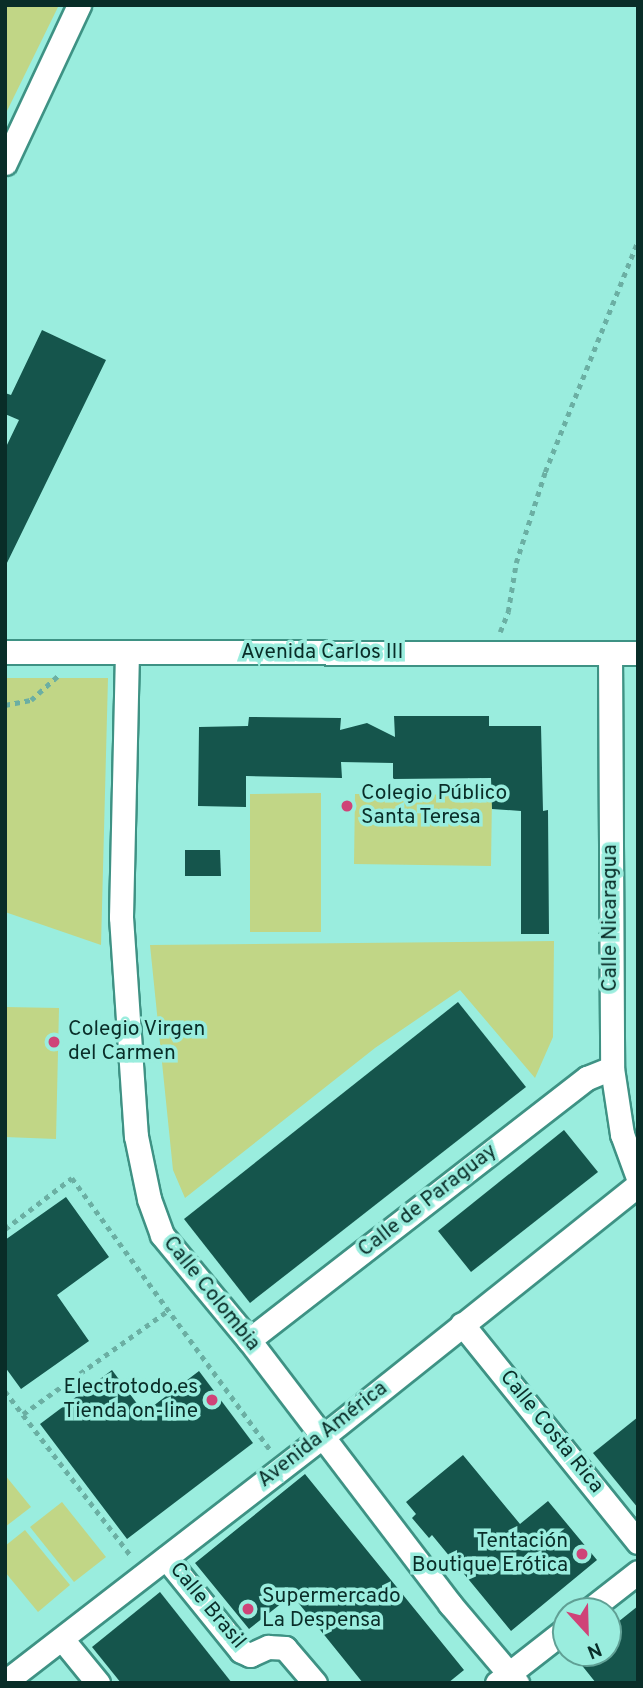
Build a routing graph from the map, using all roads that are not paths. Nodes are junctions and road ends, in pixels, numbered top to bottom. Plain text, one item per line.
1 (79, 5) edge
2 (5, 163) edge
3 (5, 652) edge
4 (127, 652) junction
5 (610, 653) junction
6 (638, 653) edge
7 (612, 1068) junction
8 (638, 1178) edge
9 (638, 1185) edge
10 (463, 1324) junction
11 (249, 1340) junction
12 (321, 1438) junction
13 (638, 1542) edge
14 (166, 1558) junction
15 (638, 1572) edge
16 (606, 1597) edge
17 (62, 1639) junction
18 (552, 1641) edge
19 (508, 1679) edge
20 (5, 1682) edge
21 (98, 1683) edge
22 (315, 1683) edge

1 - 2 street
3 - 4 street, Avenida Carlos III
4 - 5 street, Avenida Carlos III
4 - 11 street, Calle Colombia
5 - 6 street, Avenida Carlos III
5 - 7 street, Calle Nicaragua
7 - 8 street, Calle Nicaragua
7 - 11 street, Calle de Paraguay
9 - 10 street, Avenida América
10 - 12 street, Avenida América
10 - 13 street, Calle Costa Rica
11 - 12 street, Calle Colombia
12 - 14 street, Avenida América
12 - 19 street, Calle Colombia
14 - 17 street, Avenida América
14 - 22 street, Calle Brasil
15 - 16 street
17 - 20 street, Avenida América
17 - 21 street
18 - 19 street

